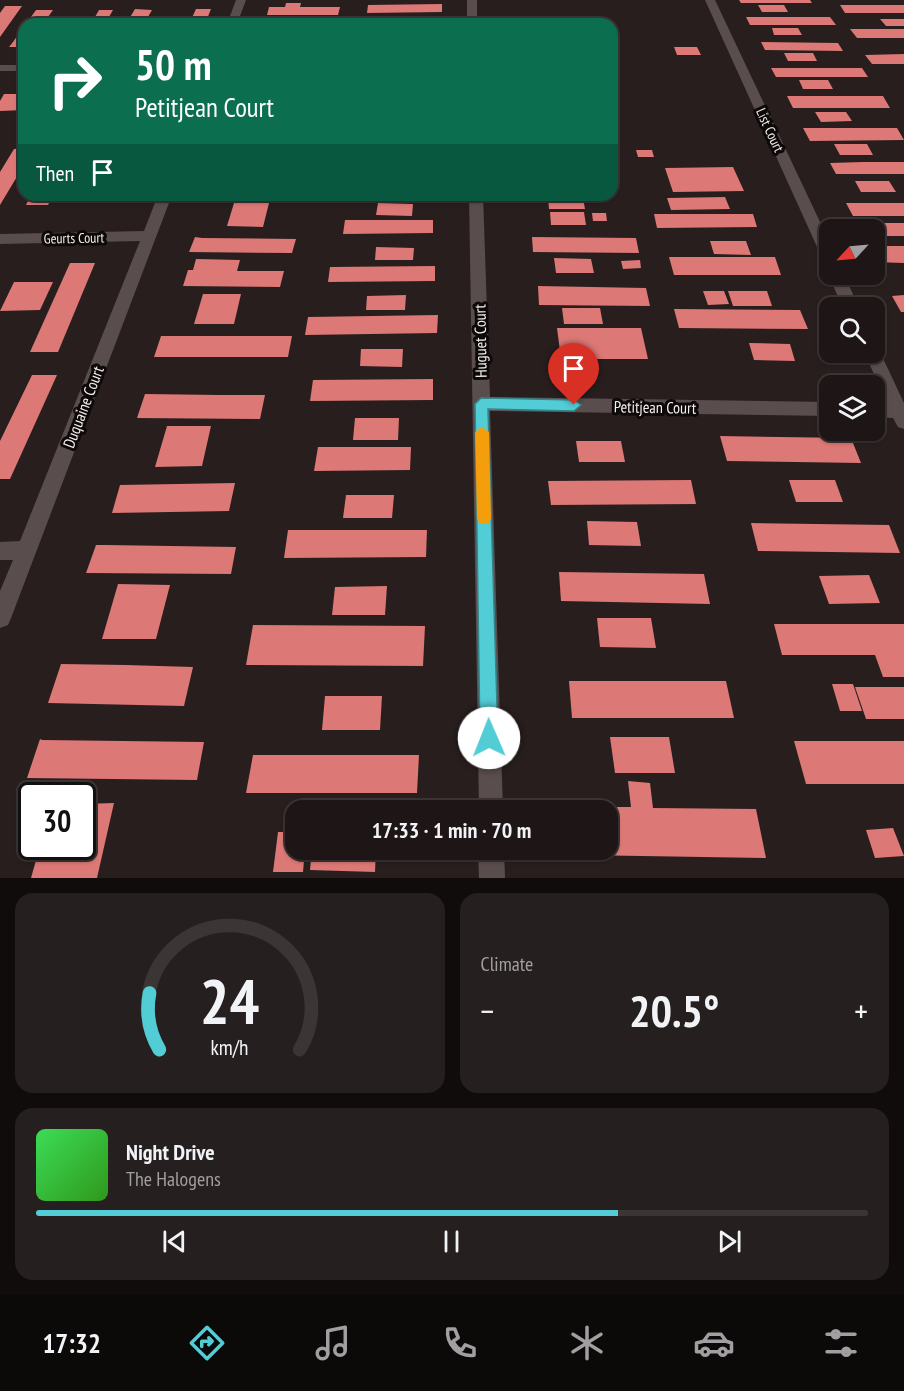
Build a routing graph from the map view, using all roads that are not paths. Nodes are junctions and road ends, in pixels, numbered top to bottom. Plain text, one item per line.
1 (242, 0) edge
2 (472, 0) edge
3 (710, 0) edge
4 (234, 18) edge
5 (472, 18) edge
6 (0, 68) edge
7 (18, 68) edge
8 (163, 201) edge
9 (476, 201) edge
10 (149, 236) junction
11 (819, 236) edge
12 (0, 239) edge
13 (877, 363) edge
14 (481, 404) junction
15 (819, 410) edge
16 (885, 412) edge
17 (902, 414) edge
18 (0, 550) edge
19 (27, 550) junction
20 (0, 618) edge
21 (490, 800) edge
22 (491, 860) edge
23 (492, 878) edge

1 - 4 street
2 - 5 street
3 - 11 street, List Court
6 - 7 street
8 - 10 street, Duquaine Court
9 - 14 street, Huguet Court
10 - 12 street, Geurts Court
10 - 19 street, Duquaine Court
13 - 17 street
14 - 15 street, Petitjean Court
14 - 21 street, Huguet Court
16 - 17 street
18 - 19 street
19 - 20 street, Duquaine Court
22 - 23 street

